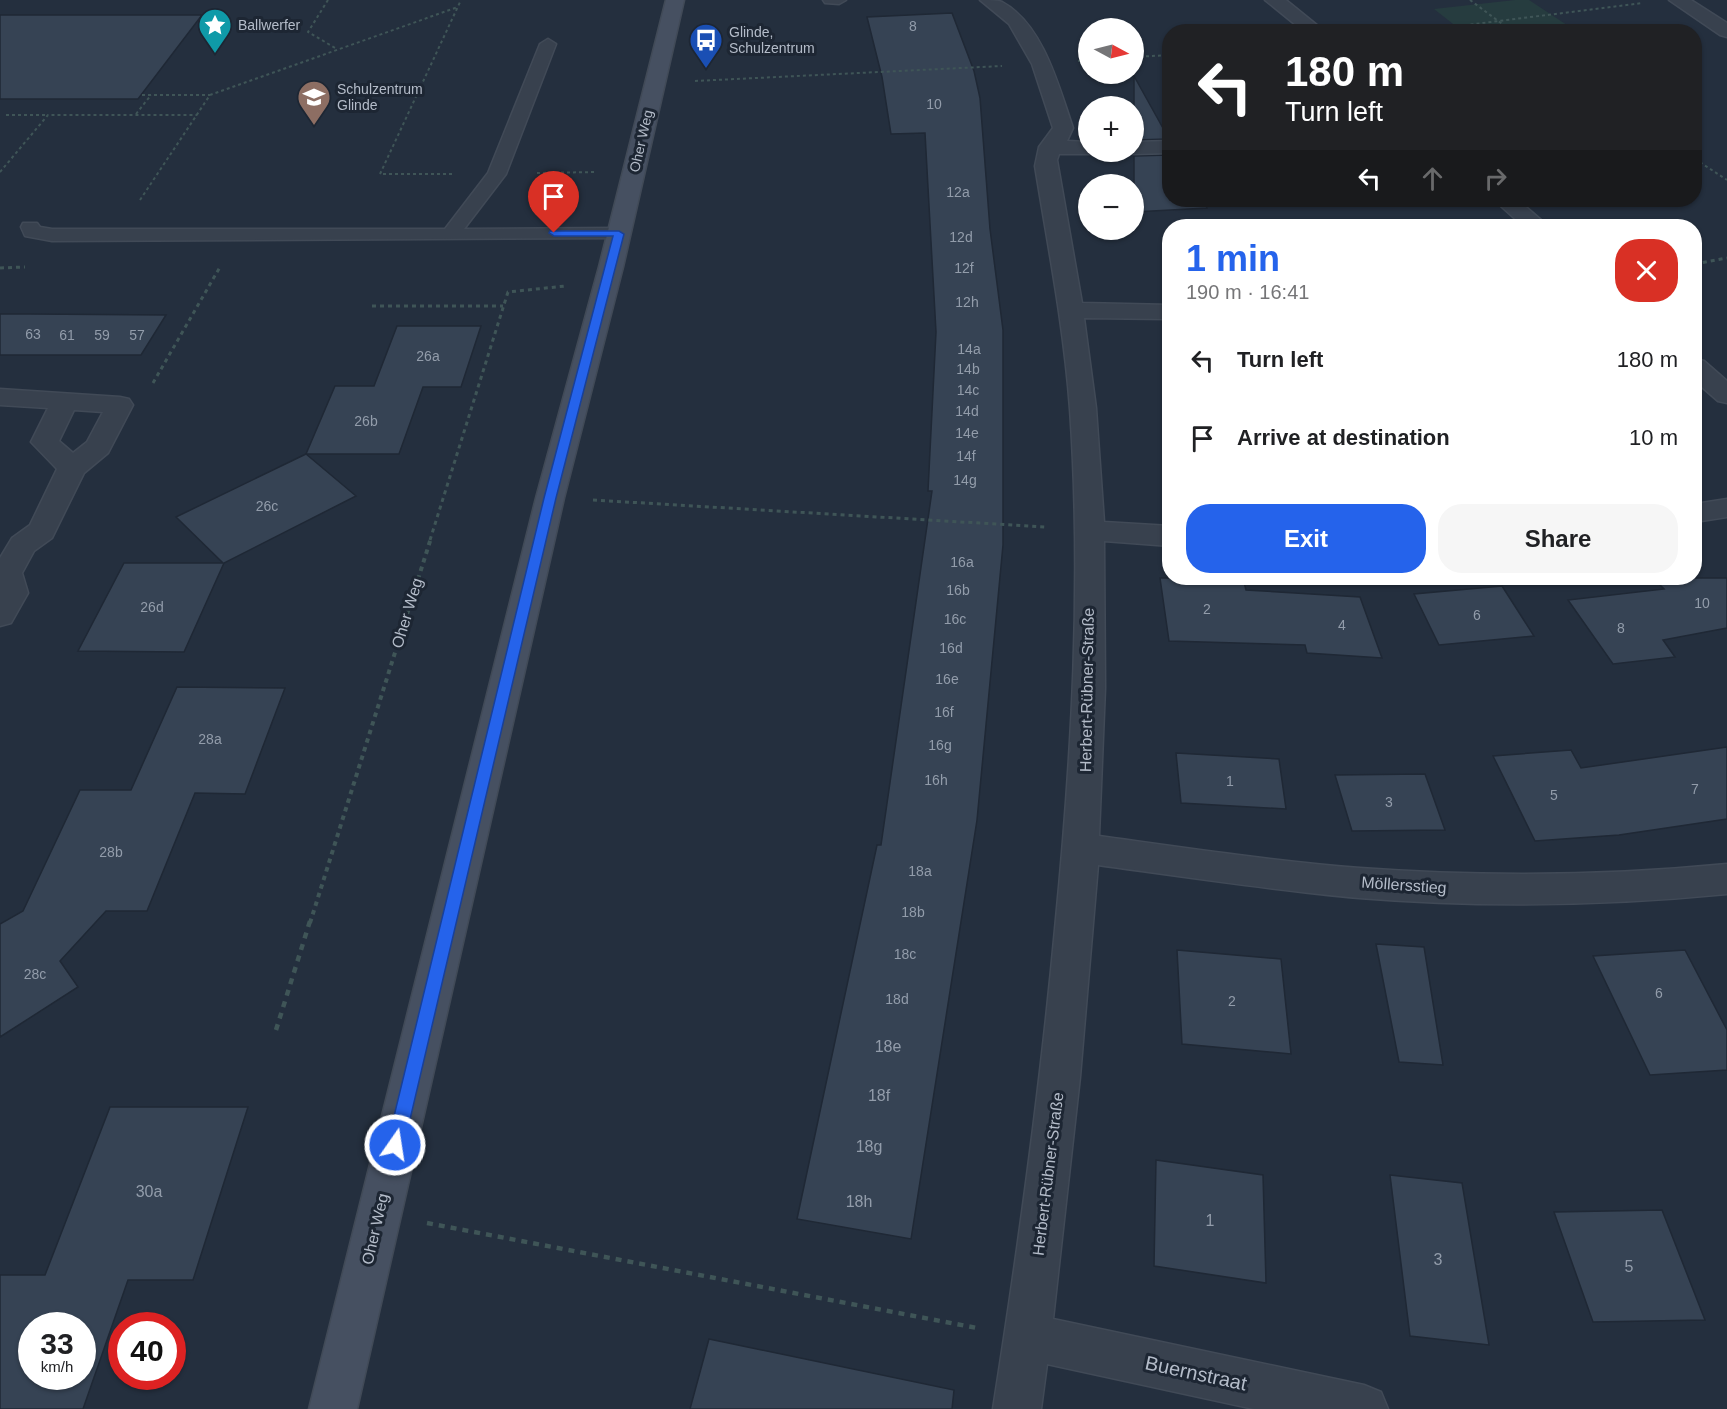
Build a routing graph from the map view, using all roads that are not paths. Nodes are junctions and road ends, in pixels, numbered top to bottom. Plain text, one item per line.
1 (675, 0) edge
2 (830, 0) edge
3 (839, 0) edge
4 (989, 0) edge
5 (1274, 0) edge
6 (1678, 0) edge
7 (1306, 24) edge
8 (1727, 31) edge
9 (548, 44) dead end
10 (1050, 147) junction
11 (1162, 147) edge
12 (1078, 148) edge
13 (1144, 148) edge
14 (1513, 207) edge
15 (1528, 219) edge
16 (30, 227) dead end
17 (451, 233) junction
18 (619, 234) junction
19 (1072, 310) junction
20 (1162, 312) edge
21 (1702, 373) edge
22 (1727, 395) edge
23 (0, 397) edge
24 (65, 402) junction
25 (72, 468) junction
26 (1727, 508) edge
27 (1702, 512) edge
28 (1089, 530) junction
29 (1162, 535) edge
30 (0, 615) edge
31 (1082, 848) junction
32 (1727, 879) edge
33 (1028, 1337) junction
34 (333, 1409) edge
35 (1017, 1409) edge
36 (1364, 1409) edge

1 - 18 street, Oher Weg
2 - 3 lane
4 - 10 street, Herbert-Rübner-Straße
5 - 7 street
6 - 8 street
9 - 17 lane
10 - 12 street
10 - 19 street, Herbert-Rübner-Straße
11 - 13 street
14 - 15 street
16 - 17 lane
17 - 18 lane
18 - 34 street, Oher Weg
19 - 20 street
19 - 28 street, Herbert-Rübner-Straße
21 - 22 street
23 - 24 street
24 - 25 street
24 - 25 street
25 - 30 street
26 - 27 street
28 - 29 street
28 - 31 street, Herbert-Rübner-Straße
31 - 32 street, Möllersstieg
31 - 33 street, Herbert-Rübner-Straße
33 - 35 street, Herbert-Rübner-Straße
33 - 36 street, Buernstraat

